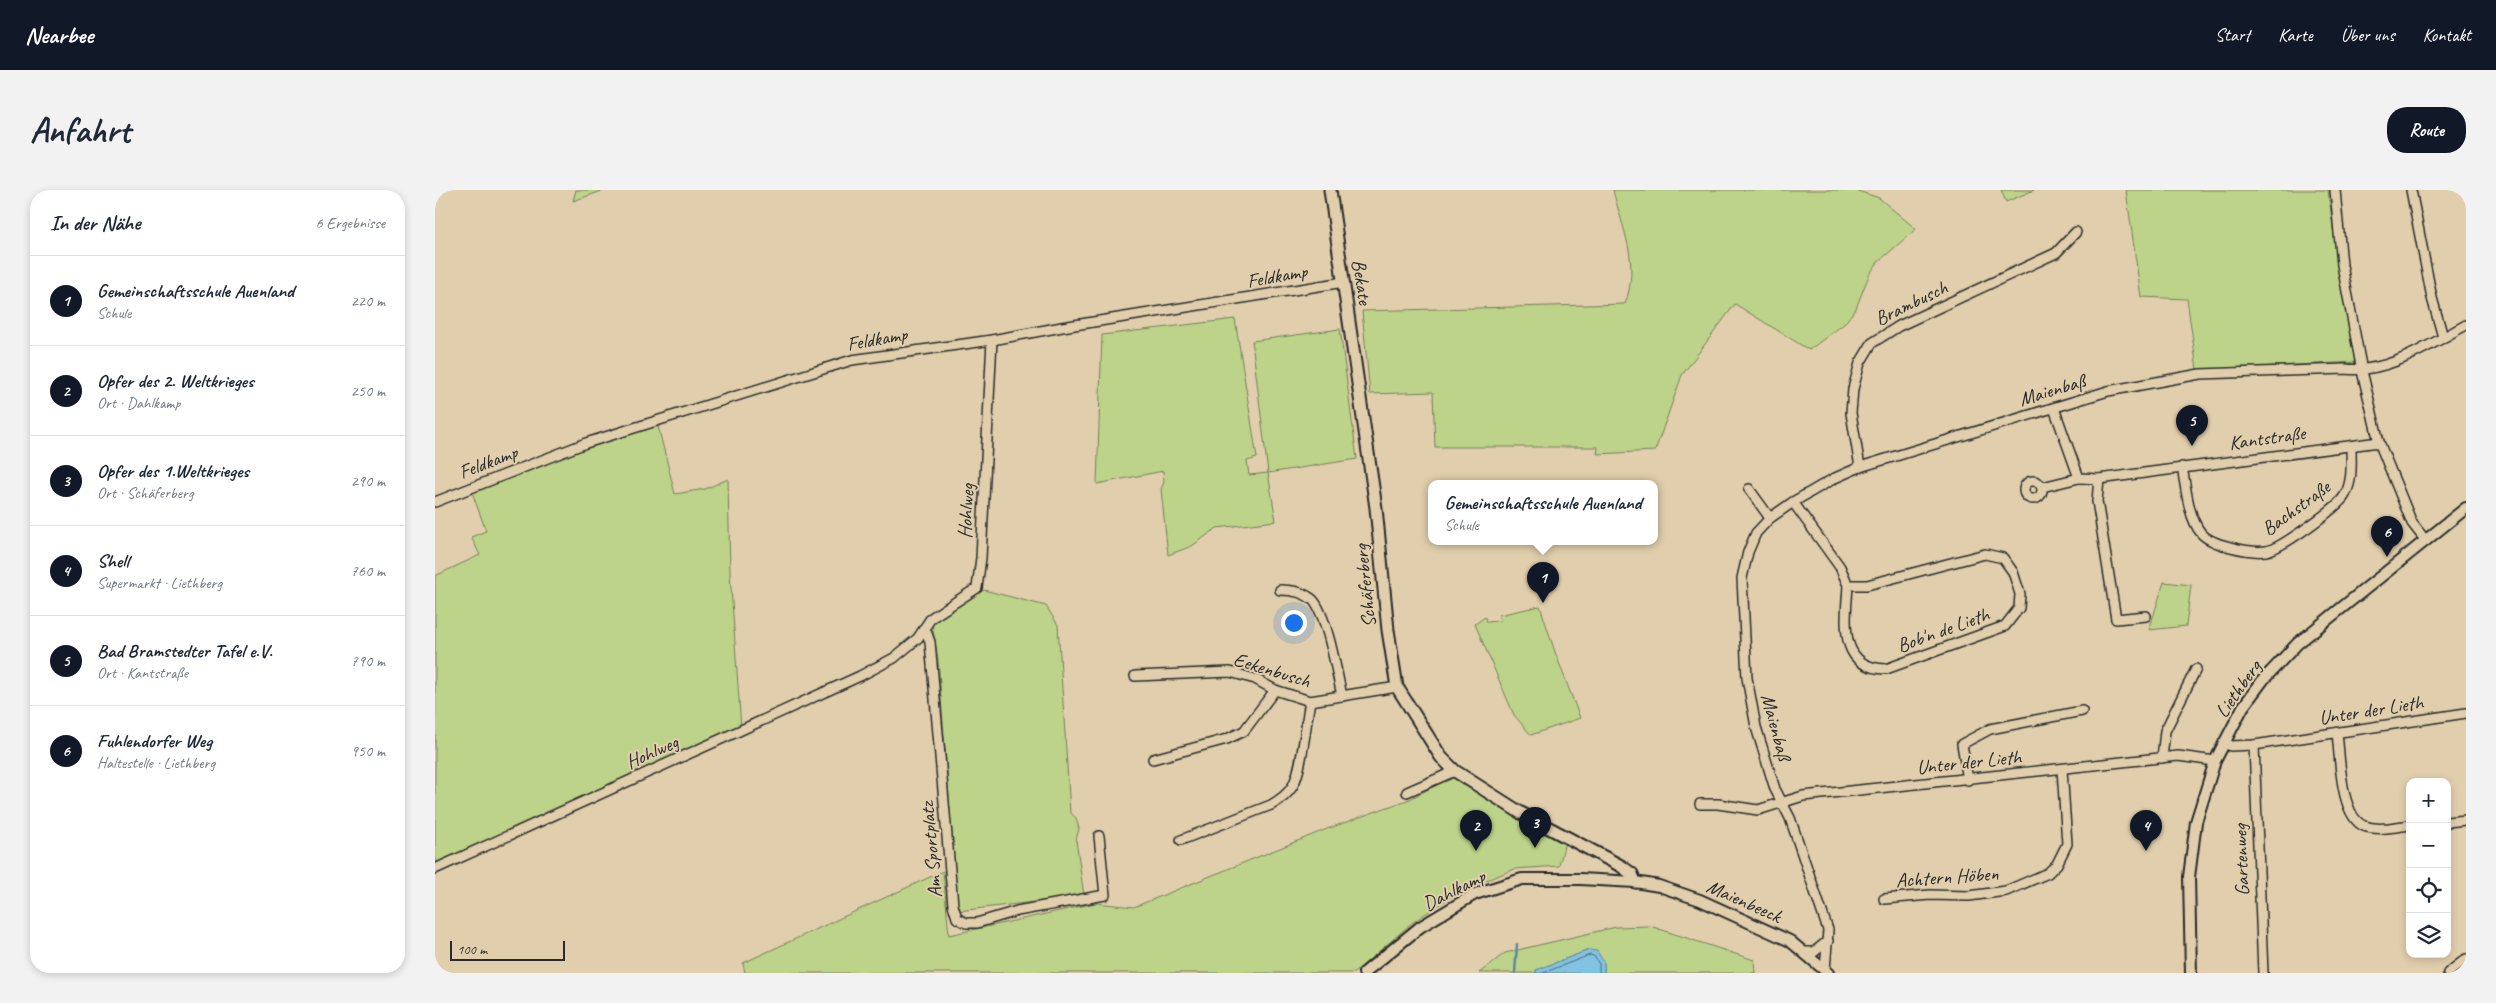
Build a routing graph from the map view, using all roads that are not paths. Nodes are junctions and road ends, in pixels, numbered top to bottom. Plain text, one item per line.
1 (1330, 190) edge
2 (2335, 190) edge
3 (2411, 190) edge
4 (2076, 232) dead end
5 (1343, 282) junction
6 (2466, 325) edge
7 (2443, 337) junction
8 (992, 340) junction
9 (2362, 371) junction
10 (1358, 380) joint
11 (2054, 408) junction
12 (2379, 442) junction
13 (2351, 446) junction
14 (1860, 467) junction
15 (2182, 467) junction
16 (2079, 478) junction
17 (2099, 479) junction
18 (2042, 487) dead end
19 (1749, 489) dead end
20 (435, 502) edge
21 (1793, 502) junction
22 (2462, 511) edge
23 (1770, 518) junction
24 (2426, 540) junction
25 (1848, 585) junction
26 (1280, 590) dead end
27 (2146, 616) dead end
28 (925, 628) junction
29 (2196, 669) dead end
30 (1135, 676) dead end
31 (1397, 687) junction
32 (1275, 690) junction
33 (1342, 696) junction
34 (1310, 701) junction
35 (2082, 711) dead end
36 (2466, 713) edge
37 (2337, 733) junction
38 (2223, 742) junction
39 (2254, 745) junction
40 (2162, 758) junction
41 (1153, 759) dead end
42 (2215, 761) junction
43 (2062, 769) junction
44 (1455, 771) junction
45 (1968, 780) junction
46 (1407, 792) dead end
47 (1781, 802) junction
48 (1700, 804) dead end
49 (2466, 820) edge
50 (2451, 822) edge
51 (2406, 825) edge
52 (1099, 836) dead end
53 (1181, 840) dead end
54 (435, 869) edge
55 (1635, 882) junction
56 (1884, 899) dead end
57 (1828, 941) junction
58 (1805, 952) junction
59 (2466, 959) edge
60 (1826, 972) edge
61 (1364, 973) edge
62 (2191, 973) edge
63 (2263, 973) edge
64 (2449, 973) edge

1 - 5 main road, Bekate
2 - 9 street
3 - 7 street
4 - 14 street, Brambusch
5 - 8 street, Feldkamp
5 - 10 main road, Bekate
6 - 7 street
7 - 9 street
8 - 20 street, Feldkamp
8 - 28 street, Hohlweg
9 - 11 street, Maienbaß
9 - 12 street
10 - 31 main road, Schäferberg
11 - 14 street, Maienbaß
11 - 16 street
12 - 13 street, Kantstraße
12 - 24 street
13 - 15 street, Kantstraße
13 - 15 street, Bachstraße
14 - 21 street, Maienbaß
15 - 17 street, Kantstraße
16 - 17 street, Kantstraße
16 - 18 street, Kantstraße
17 - 27 street
19 - 23 street
21 - 23 street, Maienbaß
21 - 25 street
22 - 24 street, Liethberg
23 - 47 street, Maienbaß
24 - 38 street, Liethberg
25 - 25 street, Bob'n de Lieth
26 - 33 street
28 - 52 street, Am Sportplatz
28 - 54 street, Hohlweg
29 - 40 street
30 - 32 street, Eekenbusch
31 - 33 street, Eekenbusch
31 - 44 main road, Schäferberg
32 - 34 street, Eekenbusch
32 - 41 street
33 - 34 street, Eekenbusch
34 - 53 street
35 - 45 street
36 - 37 street, Unter der Lieth
37 - 39 street, Unter der Lieth
37 - 51 street
38 - 39 street, Unter der Lieth
38 - 42 street, Liethberg
39 - 63 street, Gartenweg
40 - 42 street, Unter der Lieth
40 - 43 street, Unter der Lieth
42 - 62 street, Liethberg
43 - 45 street, Unter der Lieth
43 - 56 street, Achtern Höben
44 - 46 street
44 - 55 main road, Schäferberg
45 - 47 street, Unter der Lieth
47 - 48 street, Unter der Lieth
47 - 57 street, Maienbaß
49 - 50 street
55 - 58 street, Maienbeeck
55 - 61 street, Dahlkamp
57 - 58 street
57 - 60 street, Maienbaß
58 - 60 street, Maienbeeck
59 - 64 street

